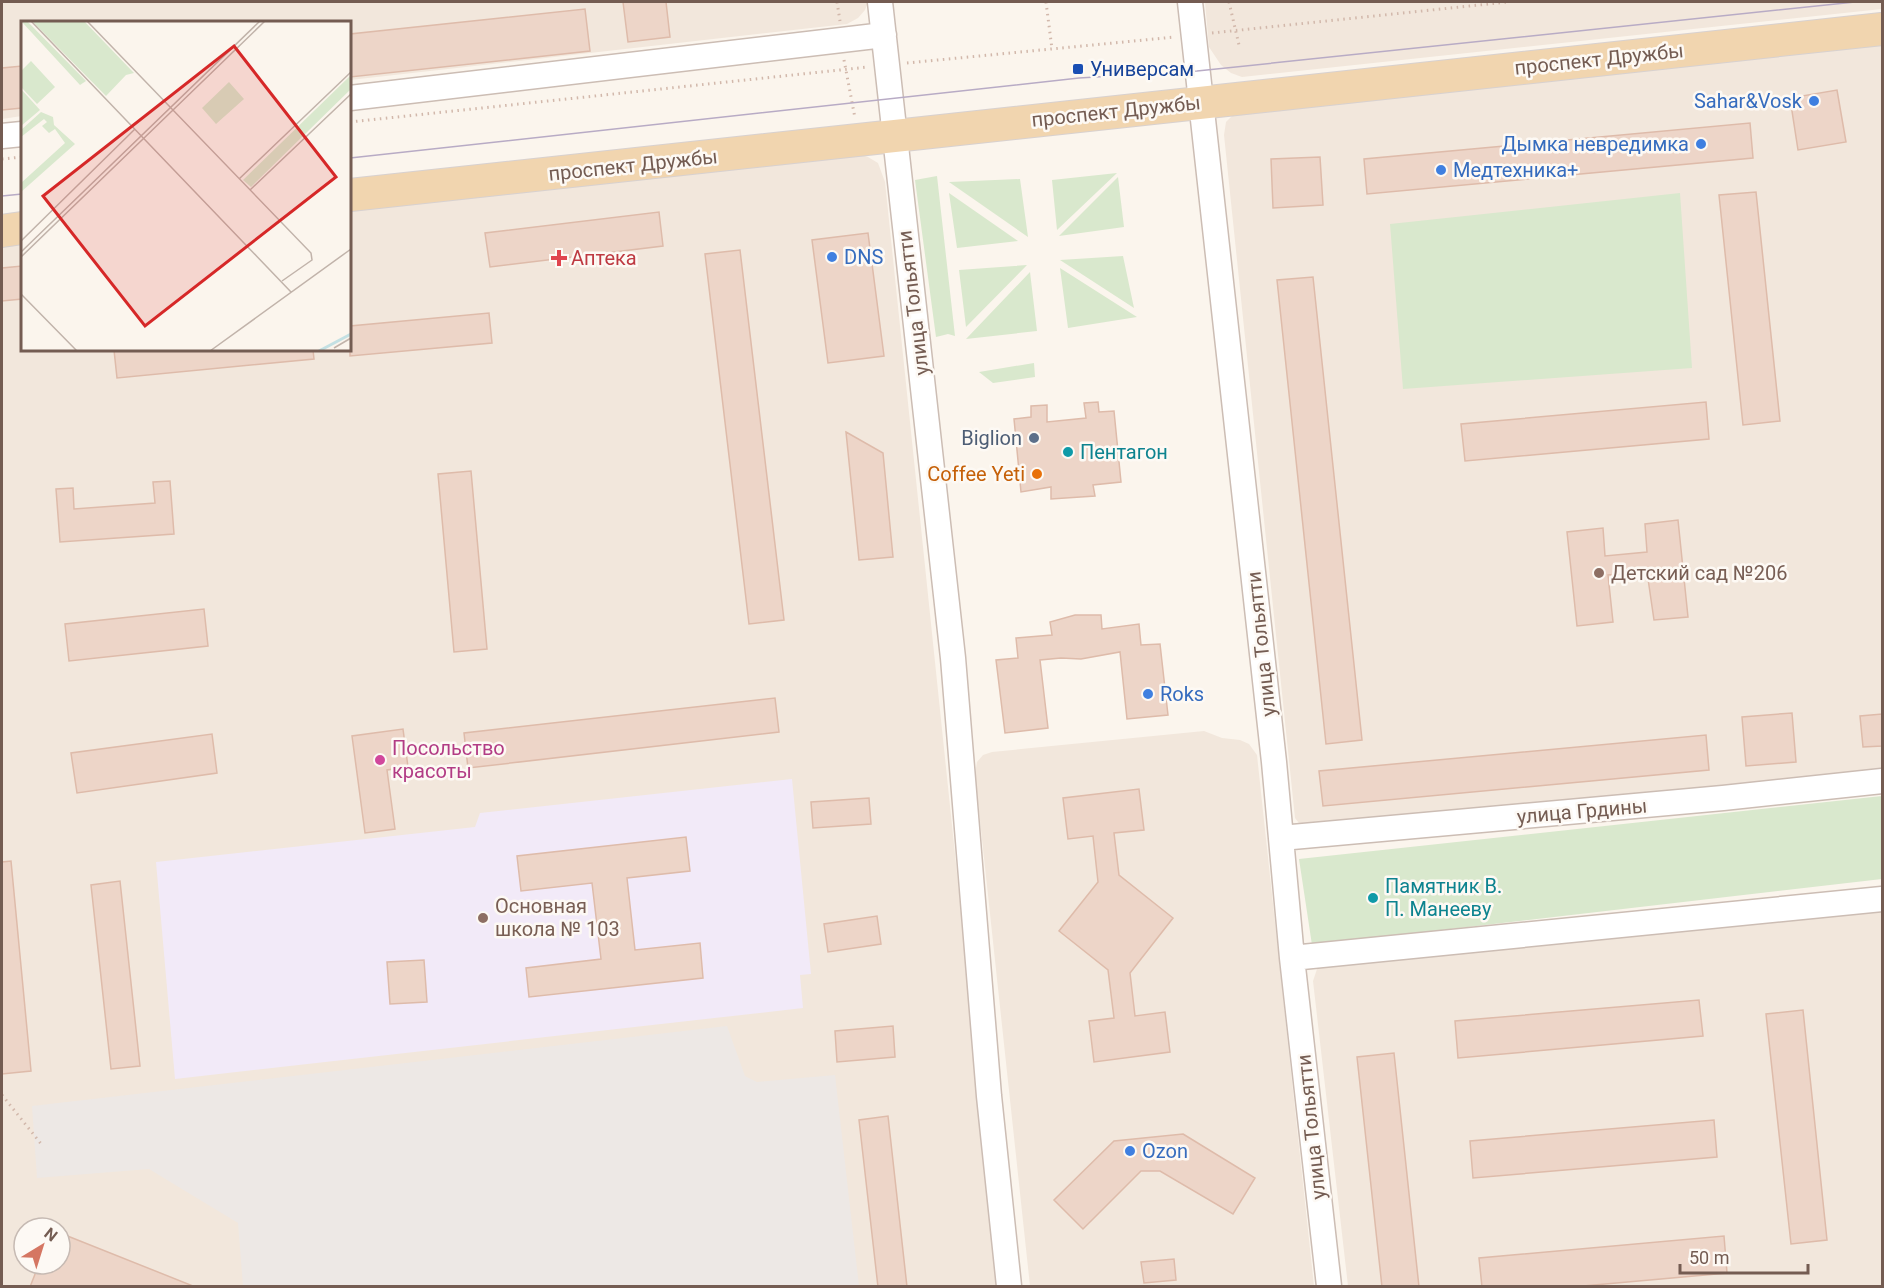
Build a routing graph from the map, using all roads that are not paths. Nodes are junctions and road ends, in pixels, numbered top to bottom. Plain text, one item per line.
1 (880, 2) edge
2 (1190, 2) edge
3 (1882, 29) edge
4 (884, 35) junction
5 (351, 98) edge
6 (1202, 102) junction
7 (21, 134) edge
8 (894, 135) junction
9 (2, 136) edge
10 (351, 195) edge
11 (21, 228) edge
12 (2, 231) edge
13 (1882, 781) edge
14 (1281, 838) junction
15 (1882, 899) edge
16 (1292, 958) junction
17 (1009, 1287) edge
18 (1329, 1287) edge

1 - 4 street, улица Тольятти
2 - 6 street, улица Тольятти
3 - 6 main road, проспект Дружбы
4 - 5 street
4 - 8 street, улица Тольятти
6 - 8 main road, проспект Дружбы
6 - 14 street, улица Тольятти
7 - 9 street
8 - 10 main road, проспект Дружбы
8 - 17 street, улица Тольятти
11 - 12 main road
13 - 14 street, улица Грдины
14 - 16 street, улица Тольятти
15 - 16 street
16 - 18 street, улица Тольятти

